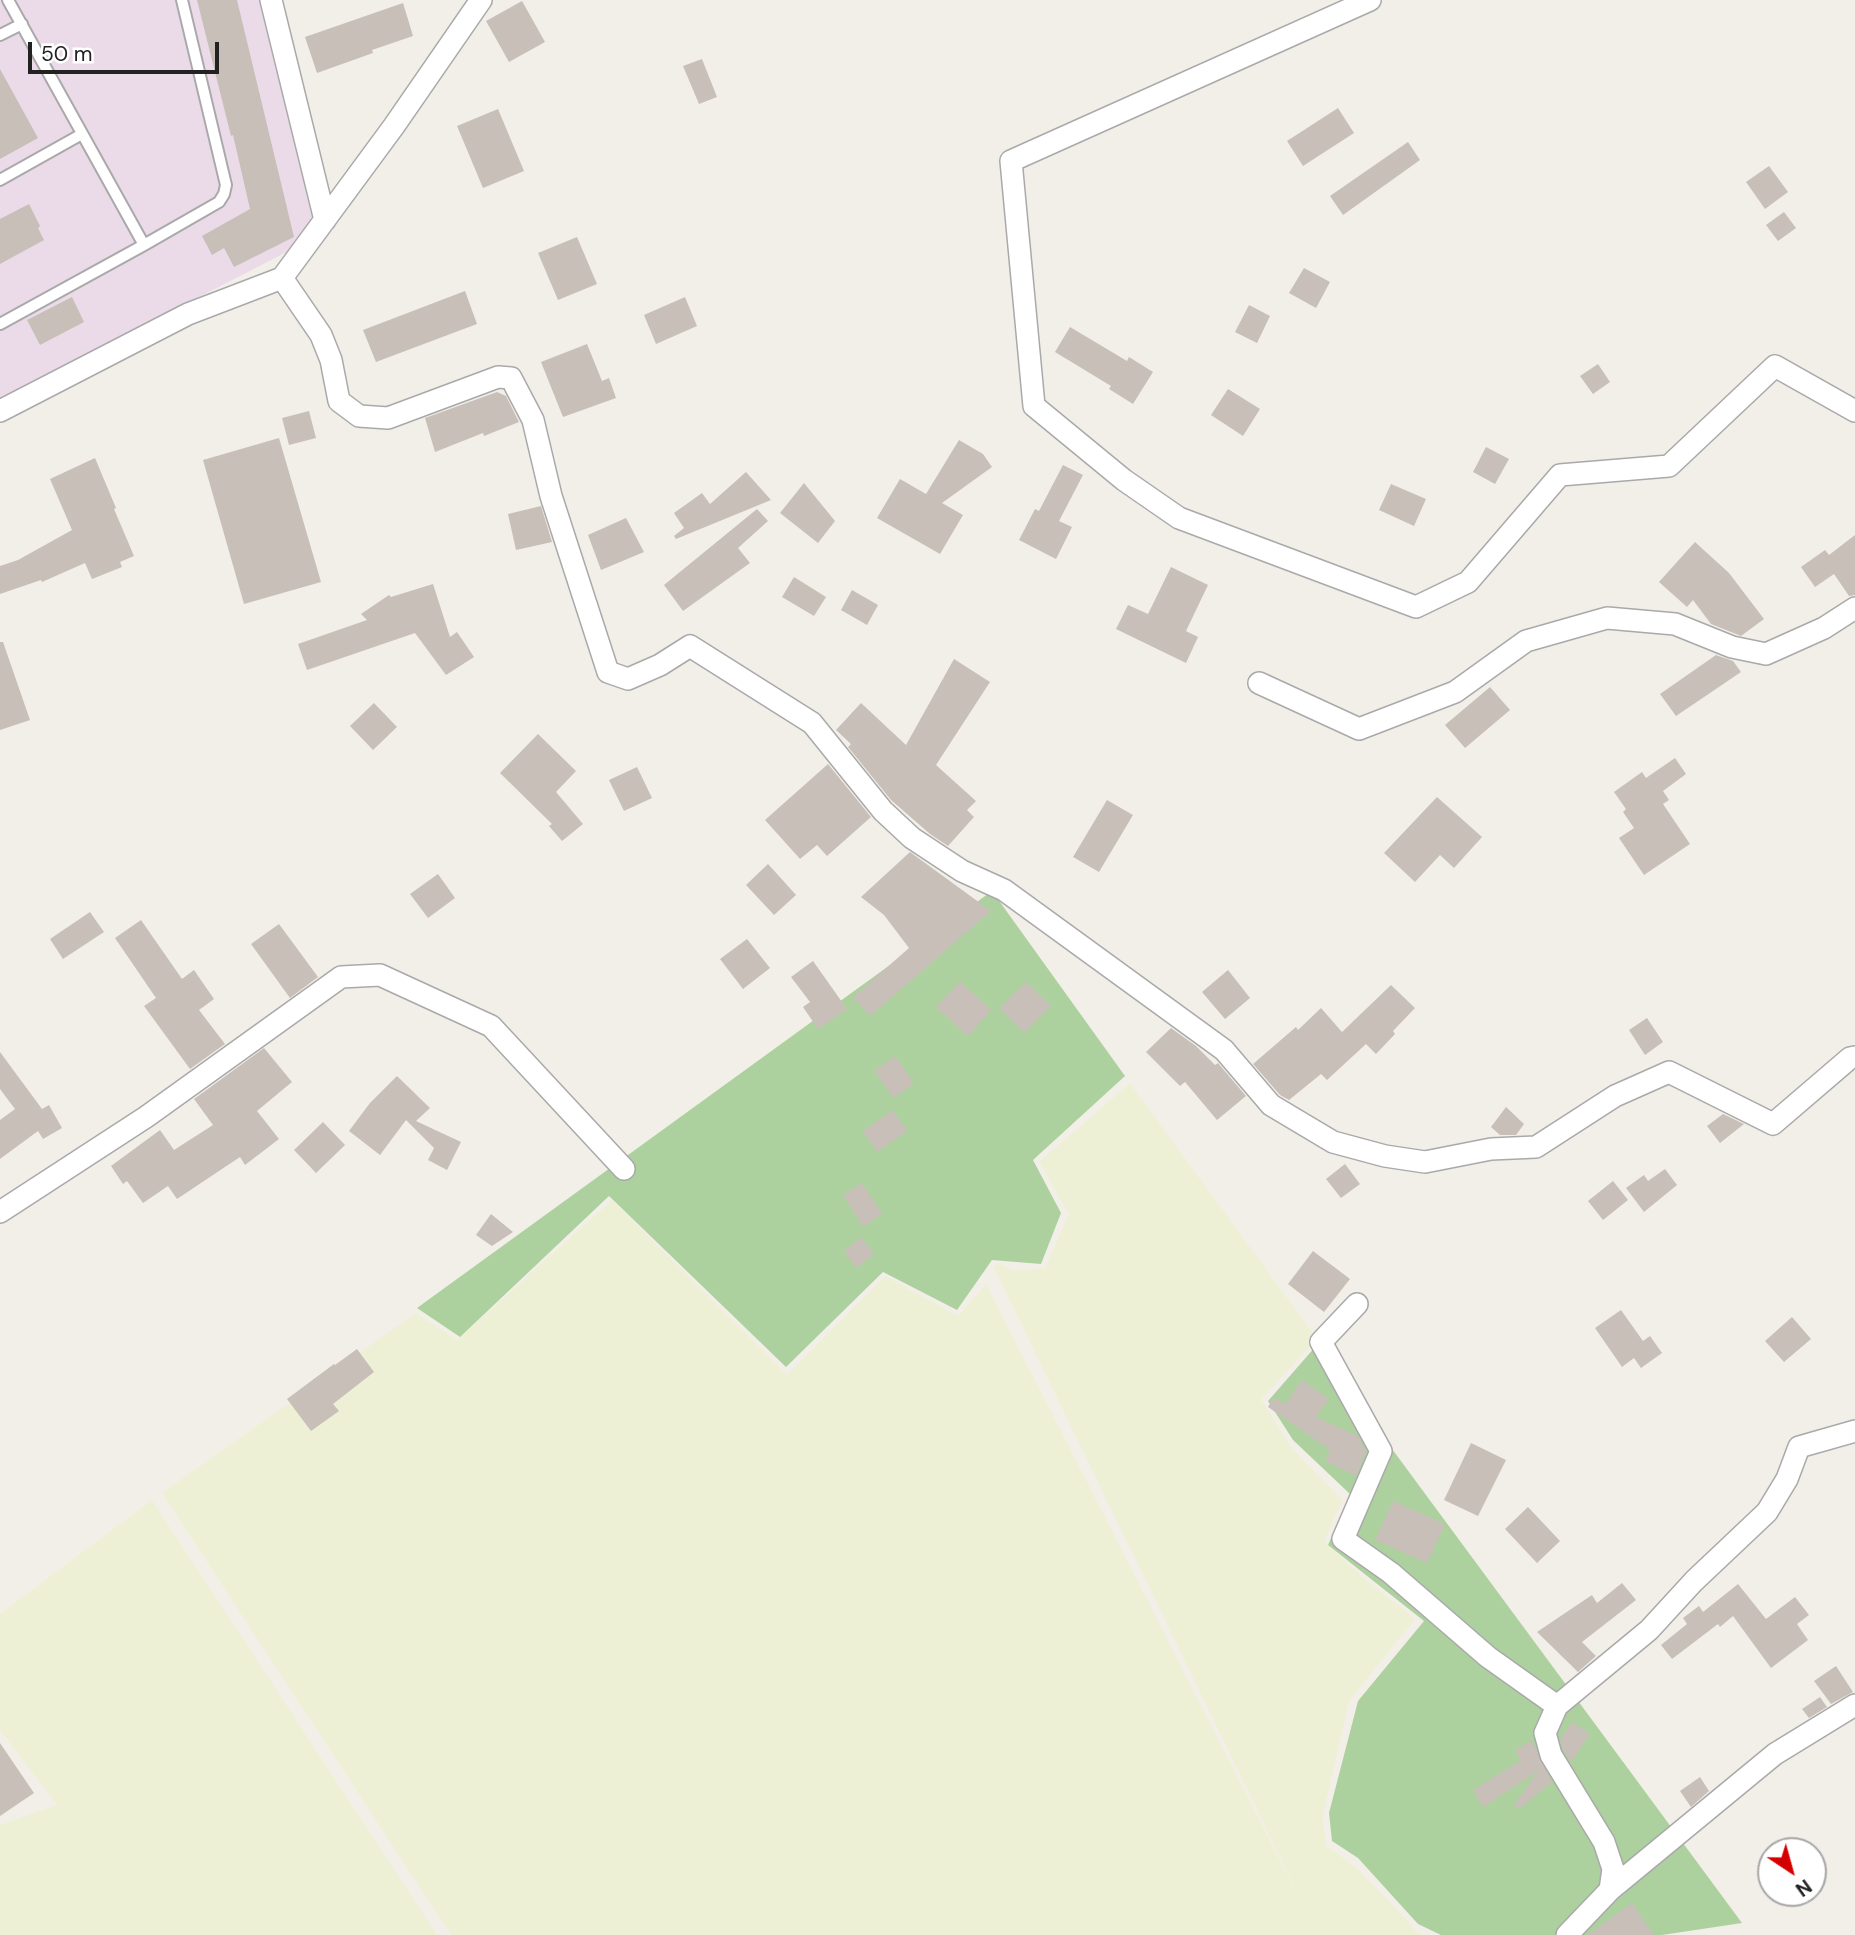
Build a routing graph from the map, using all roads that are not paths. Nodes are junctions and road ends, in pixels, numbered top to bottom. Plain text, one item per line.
1 (8, 0) edge
2 (182, 0) edge
3 (271, 0) edge
4 (481, 0) edge
5 (1370, 0) edge
6 (22, 24) junction
7 (0, 35) edge
8 (82, 134) junction
9 (0, 180) edge
10 (325, 220) junction
11 (144, 246) junction
12 (282, 278) junction
13 (0, 324) edge
14 (0, 411) edge
15 (1855, 411) edge
16 (1855, 608) edge
17 (1259, 683) dead end
18 (1855, 1057) edge
19 (625, 1169) dead end
20 (0, 1212) edge
21 (1357, 1304) dead end
22 (1855, 1431) edge
23 (1855, 1705) edge
24 (1557, 1706) junction
25 (1610, 1890) junction
26 (1567, 1935) edge

1 - 6 lane
2 - 11 lane
3 - 10 street
4 - 10 street
5 - 15 street
6 - 7 lane
6 - 8 lane
8 - 9 lane
8 - 11 lane
10 - 12 street
11 - 13 lane
12 - 14 street
12 - 18 street
16 - 17 street
19 - 20 street
21 - 24 street
22 - 24 street
23 - 25 street
24 - 25 street
25 - 26 street

